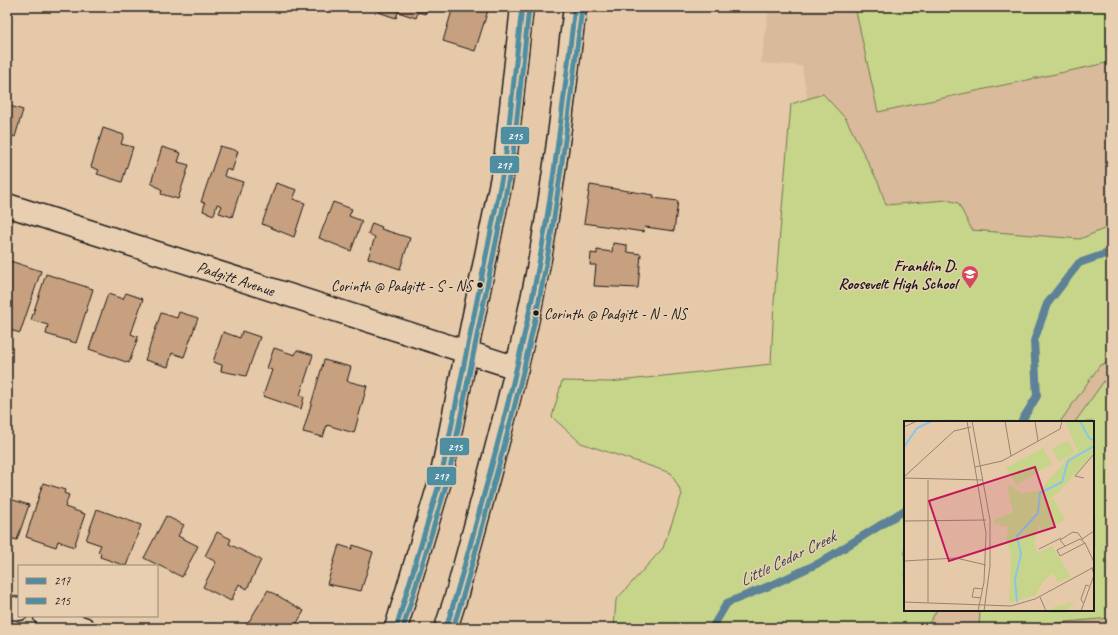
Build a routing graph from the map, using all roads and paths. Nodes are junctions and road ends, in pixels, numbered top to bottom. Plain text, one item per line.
1 (522, 7) edge
2 (575, 7) edge
3 (7, 204) edge
4 (466, 352) junction
5 (517, 368) junction
6 (7, 607) edge
7 (18, 609) edge
8 (48, 617) edge
9 (83, 628) edge
10 (396, 628) edge
11 (446, 628) edge

1 - 4 main road
2 - 5 main road
3 - 4 main road, Padgitt Avenue
4 - 5 main road, Padgitt Avenue
4 - 10 main road
5 - 11 main road
6 - 7 main road
8 - 9 main road

